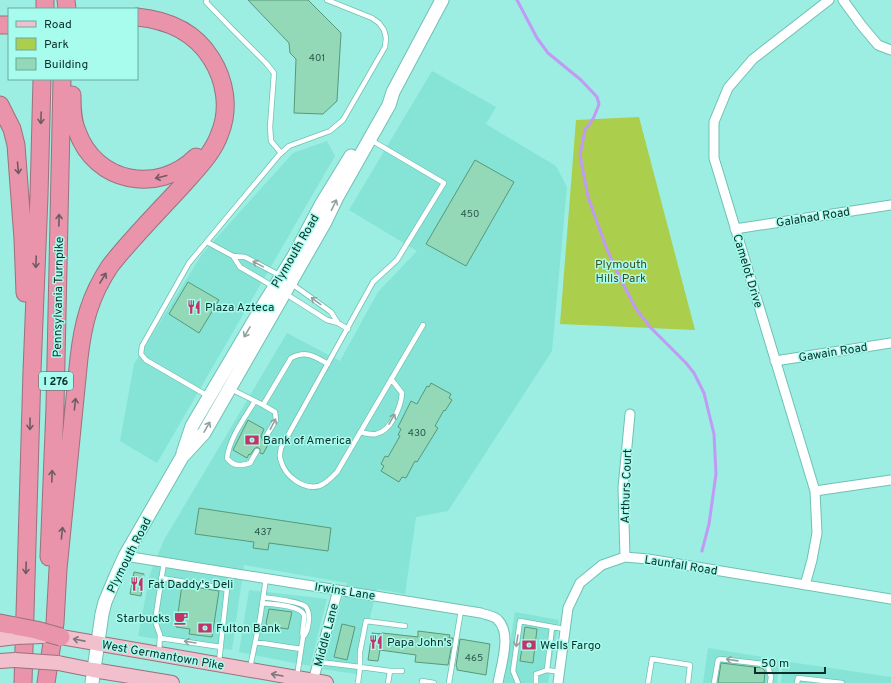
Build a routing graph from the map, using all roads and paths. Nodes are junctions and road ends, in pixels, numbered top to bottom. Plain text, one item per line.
1 (206, 0) edge
2 (327, 0) edge
3 (442, 0) edge
4 (829, 0) edge
5 (843, 0) edge
6 (138, 18) edge
7 (138, 29) edge
8 (891, 50) edge
9 (42, 80) edge
10 (62, 80) edge
11 (72, 80) edge
12 (393, 92) junction
13 (0, 105) edge
14 (370, 139) junction
15 (281, 153) junction
16 (891, 205) edge
17 (735, 229) junction
18 (207, 242) junction
19 (233, 256) junction
20 (282, 285) junction
21 (338, 323) junction
22 (423, 326) dead end
23 (348, 329) junction
24 (891, 343) edge
25 (775, 361) junction
26 (328, 364) junction
27 (32, 371) junction
28 (391, 380) junction
29 (230, 388) junction
30 (209, 397) junction
31 (254, 401) junction
32 (263, 405) junction
33 (630, 414) dead end
34 (360, 432) junction
35 (264, 438) dead end
36 (257, 451) dead end
37 (182, 457) junction
38 (891, 480) edge
39 (815, 491) junction
40 (125, 556) junction
41 (625, 557) junction
42 (164, 562) junction
43 (161, 578) junction
44 (266, 578) junction
45 (805, 584) junction
46 (338, 590) junction
47 (891, 599) edge
48 (263, 600) junction
49 (461, 610) junction
50 (405, 626) dead end
51 (552, 627) junction
52 (10, 629) edge
53 (564, 629) junction
54 (61, 637) joint
55 (0, 638) edge
56 (160, 638) junction
57 (255, 642) junction
58 (97, 644) junction
59 (221, 647) junction
60 (301, 649) junction
61 (159, 655) junction
62 (0, 661) edge
63 (319, 662) junction
64 (218, 665) junction
65 (360, 668) junction
66 (250, 670) junction
67 (547, 670) junction
68 (390, 671) junction
69 (402, 671) dead end
70 (560, 672) junction
71 (92, 677) edge
72 (297, 678) junction
73 (320, 682) edge
74 (23, 683) edge
75 (43, 683) edge
76 (46, 683) edge
77 (172, 683) edge
78 (358, 683) edge
79 (388, 683) edge
80 (422, 683) edge
81 (434, 683) edge
82 (449, 683) edge
83 (498, 683) edge
84 (518, 683) edge
85 (536, 683) edge
86 (558, 683) edge
87 (648, 683) edge
88 (688, 683) edge
89 (714, 683) edge
90 (770, 683) edge
91 (797, 683) edge
92 (842, 683) edge

1 - 15 lane
2 - 15 lane
3 - 12 main road, Plymouth Road
4 - 17 street, Camelot Drive
5 - 8 street
76 -> 6 highway
7 -> 11 highway
9 -> 27 highway, Pennsylvania Turnpike / I 276
75 -> 10 highway, Pennsylvania Turnpike / I 276
12 - 14 main road, Plymouth Road
12 - 20 main road, Plymouth Road
13 -> 27 highway
20 -> 14 main road, Plymouth Road
14 - 23 lane
15 - 18 lane
16 - 17 street, Galahad Road
17 - 25 street, Camelot Drive
18 - 19 lane
18 - 30 lane
20 -> 19 lane
19 - 20 lane
20 - 21 lane
21 -> 20 lane
20 - 29 main road, Plymouth Road
20 -> 30 main road, Plymouth Road
21 - 23 lane
22 - 28 lane
23 - 26 lane
24 - 25 street, Gawain Road
25 - 39 street, Camelot Drive
26 - 32 lane
26 - 34 lane
27 -> 74 highway, Pennsylvania Turnpike / I 276
28 - 34 lane
34 -> 28 lane
29 - 31 lane
37 -> 29 main road, Plymouth Road
30 - 37 main road, Plymouth Road
31 - 32 lane
31 - 36 lane
35 -> 32 lane
33 - 41 street, Arthurs Court
37 - 40 main road, Plymouth Road
38 - 39 street
39 - 45 street, Camelot Drive
40 - 42 street, Irwins Lane
40 - 58 main road, Plymouth Road
41 - 45 street, Launfall Road
41 - 53 street, Launfall Road
42 - 43 lane
42 - 44 street, Irwins Lane
43 - 56 lane
43 - 59 lane
44 - 46 street, Irwins Lane
44 - 48 lane
45 - 47 street, Launfall Road
46 - 49 street, Irwins Lane
46 - 63 street, Middle Lane
48 - 57 lane
48 - 60 lane
49 - 82 lane
49 - 83 street, Irwins Lane
50 - 65 lane
51 - 53 lane
51 - 67 lane
51 -> 84 lane
52 - 54 highway, bridge
52 - 55 main road
53 - 70 street, Launfall Road
58 -> 54 main road, West Germantown Pike
59 -> 56 lane
56 - 61 lane
57 - 60 lane
57 - 66 lane
58 - 61 main road, West Germantown Pike
58 - 71 main road, Plymouth Road
59 - 64 lane
60 - 72 lane
61 - 64 main road, West Germantown Pike
62 - 71 main road, bridge
63 - 65 lane
63 - 73 street, Middle Lane
64 - 66 main road, West Germantown Pike
65 - 68 lane
65 - 78 lane
72 -> 66 main road, West Germantown Pike
67 - 70 lane
67 - 85 lane
68 - 69 lane
68 - 79 lane
70 - 86 street, Launfall Road
71 - 77 main road
72 - 73 main road, West Germantown Pike
80 - 81 lane
87 - 88 lane
90 -> 89 lane
91 - 92 lane

